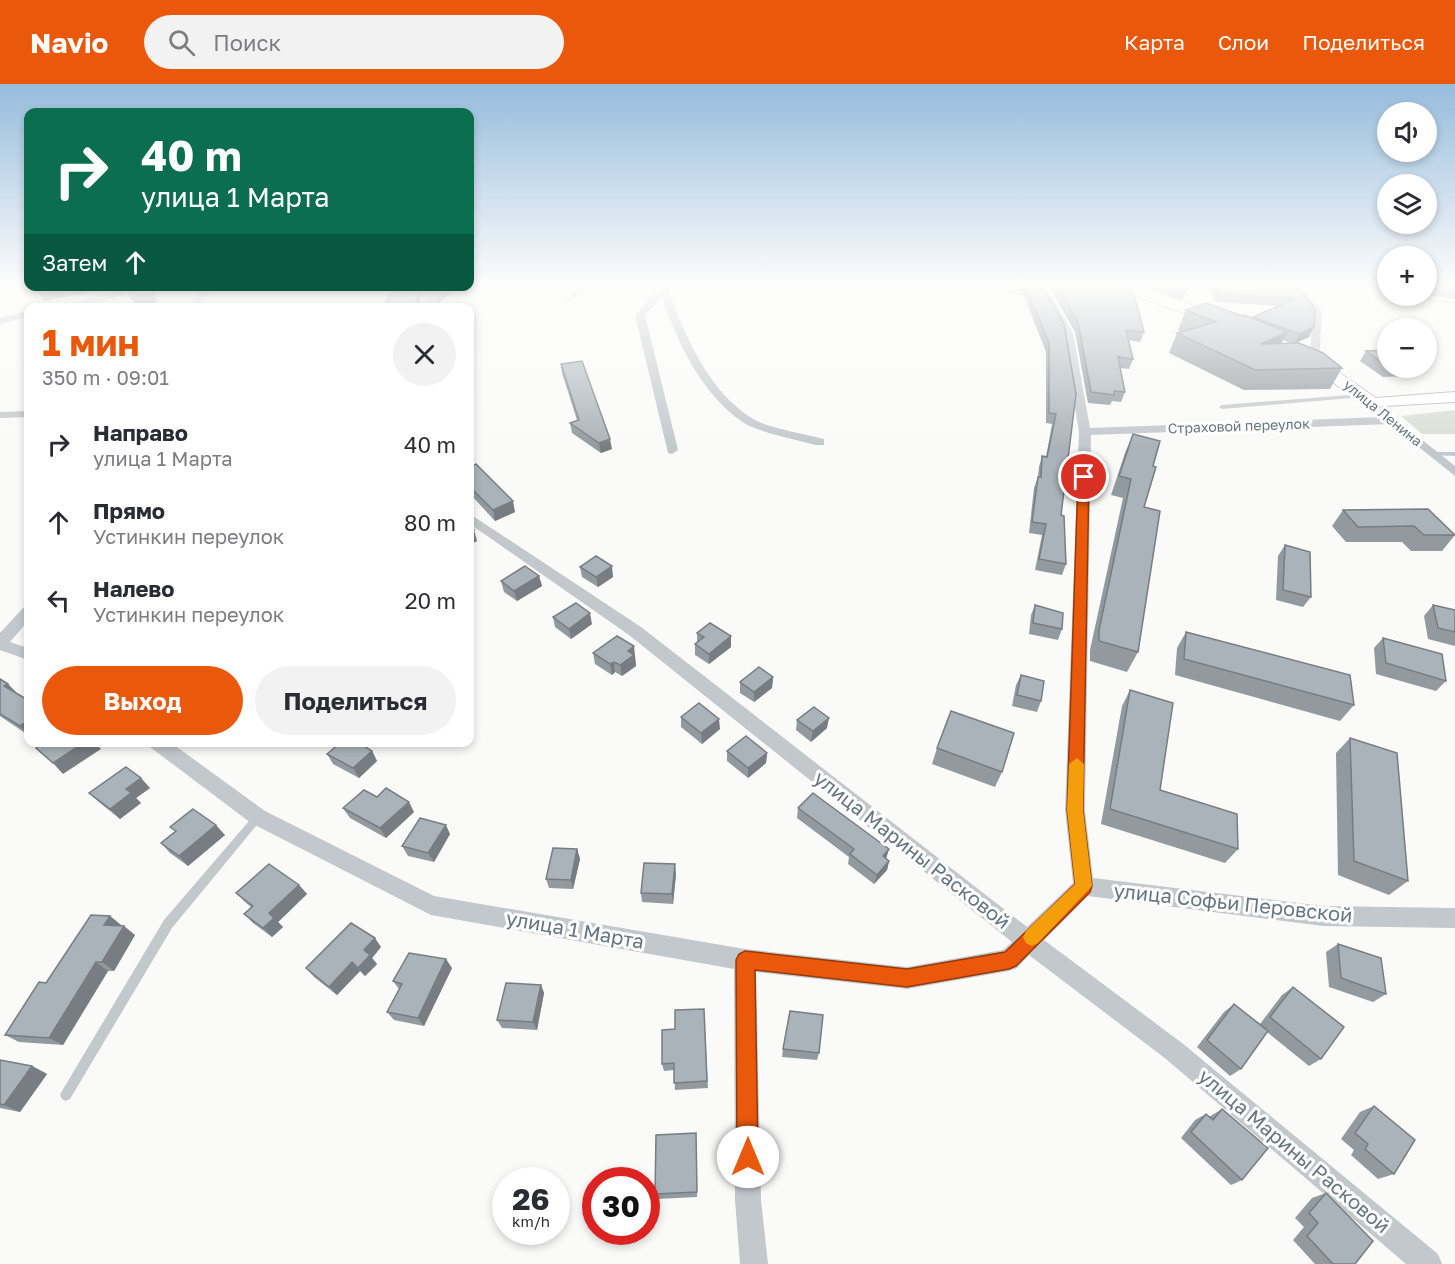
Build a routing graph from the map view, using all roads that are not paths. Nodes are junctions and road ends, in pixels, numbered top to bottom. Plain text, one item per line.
1 (645, 338) edge
2 (683, 338) edge
3 (1069, 338) edge
4 (1316, 338) edge
5 (1295, 351) edge
6 (1315, 360) junction
7 (1455, 397) edge
8 (1367, 399) junction
9 (1222, 407) dead end
10 (24, 414) edge
11 (0, 415) edge
12 (1393, 420) junction
13 (1084, 432) junction
14 (820, 442) dead end
15 (672, 450) dead end
16 (1434, 454) junction
17 (1455, 454) edge
18 (1455, 472) edge
19 (474, 521) edge
20 (24, 616) edge
21 (0, 643) edge
22 (24, 652) edge
23 (163, 747) edge
24 (258, 817) junction
25 (1084, 886) junction
26 (1455, 918) edge
27 (1028, 941) junction
28 (745, 960) junction
29 (66, 1095) dead end
30 (754, 1264) edge
31 (1428, 1264) edge

1 - 15 street
2 - 14 street
3 - 13 street
4 - 6 street
5 - 6 main road, улица Ленина
6 - 8 main road, улица Ленина
7 - 8 main road
8 - 9 lane
8 - 12 street, улица Ленина
10 - 11 street
12 - 13 street, Страховой переулок
12 - 16 street, улица Ленина
13 - 25 street
16 - 17 lane
16 - 18 street, улица Ленина
19 - 27 street, улица Марины Расковой
20 - 21 street
21 - 22 street
23 - 24 street, улица 1 Марта
24 - 28 street, улица 1 Марта
24 - 29 lane
25 - 26 street, улица Софьи Перовской
25 - 27 street, улица 1 Марта
27 - 28 street, улица 1 Марта
27 - 31 street, улица Марины Расковой
28 - 30 street

